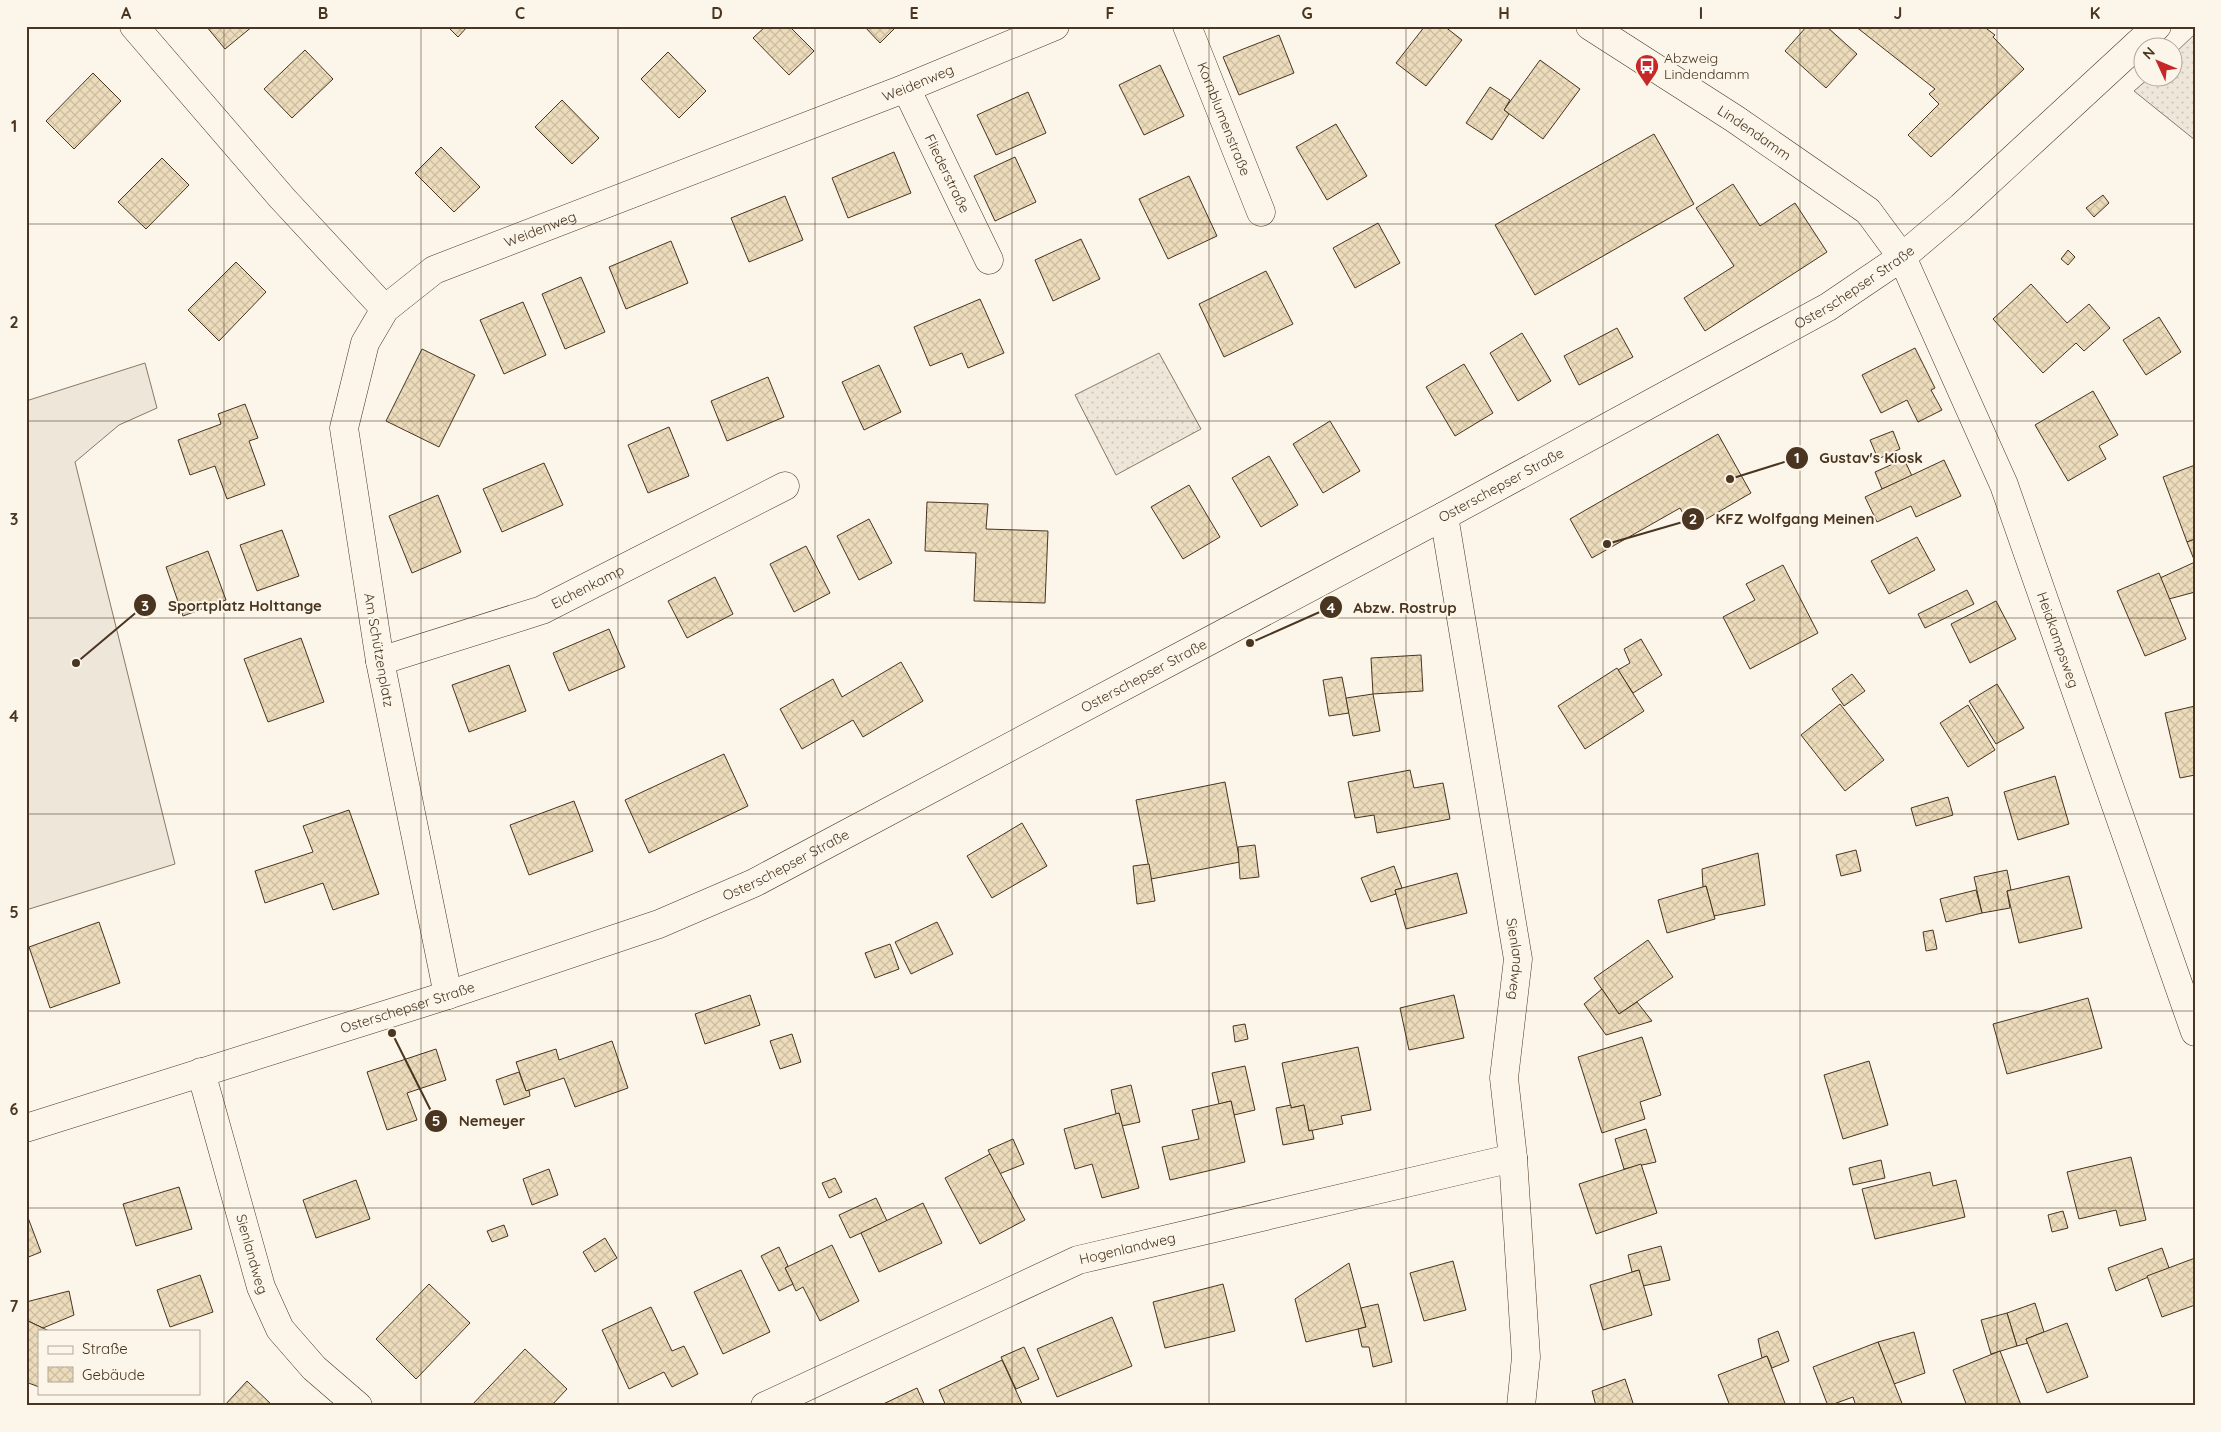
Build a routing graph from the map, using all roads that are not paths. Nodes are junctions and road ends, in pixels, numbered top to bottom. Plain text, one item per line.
1 (134, 26) edge
2 (1056, 26) edge
3 (1187, 26) edge
4 (1590, 26) edge
5 (2157, 26) edge
6 (906, 88) junction
7 (1261, 212) dead end
8 (1902, 257) junction
9 (989, 260) dead end
10 (385, 309) junction
11 (785, 486) dead end
12 (1444, 516) junction
13 (380, 661) junction
14 (448, 994) junction
15 (2195, 1032) edge
16 (200, 1072) junction
17 (26, 1128) edge
18 (1513, 1158) junction
19 (358, 1406) edge
20 (765, 1406) edge
21 (1521, 1406) edge

1 - 10 street
2 - 6 street, Weidenweg
3 - 7 street, Kornblumenstraße
4 - 8 street, Lindendamm
5 - 8 street, Osterschepser Straße
6 - 9 street, Fliederstraße
6 - 10 street, Weidenweg
8 - 12 street, Osterschepser Straße
8 - 15 street, Heidkampsweg
10 - 13 street, Am Schützenplatz
11 - 13 street, Eichenkamp
12 - 14 street, Osterschepser Straße
12 - 18 street, Sienlandweg
13 - 14 street, Am Schützenplatz
14 - 16 street, Osterschepser Straße
16 - 17 street, Osterschepser Straße
16 - 19 street, Sienlandweg
18 - 20 street, Hogenlandweg
18 - 21 street, Sienlandweg

